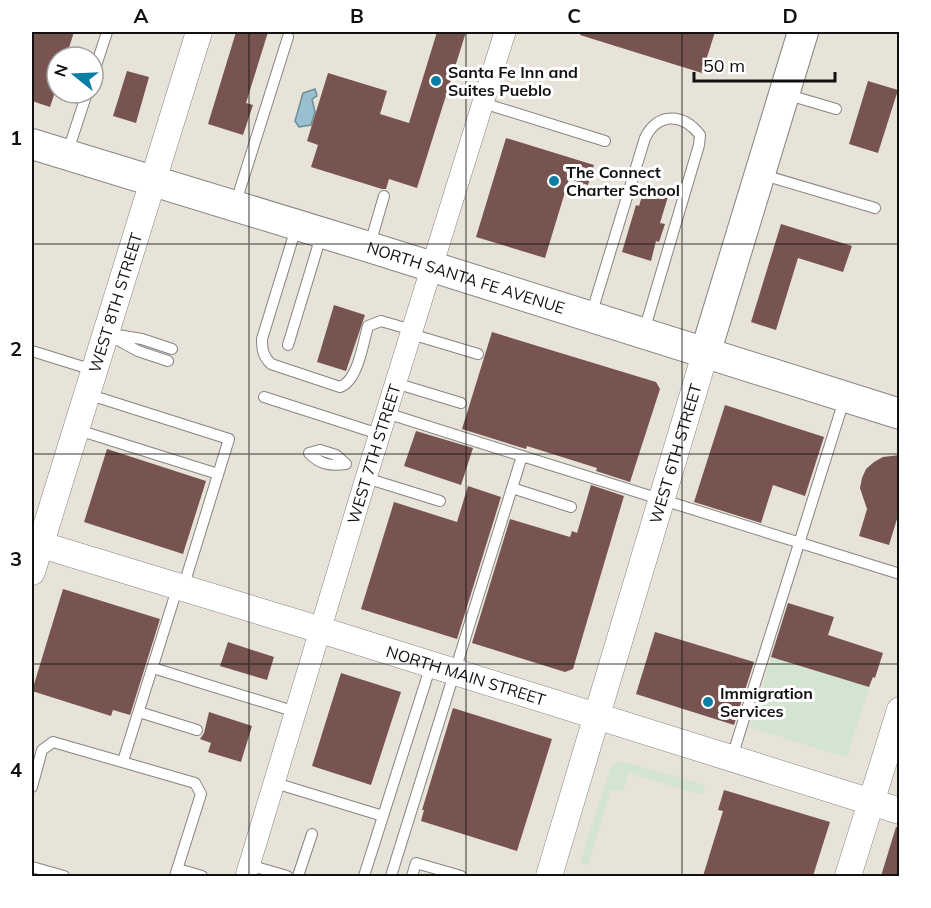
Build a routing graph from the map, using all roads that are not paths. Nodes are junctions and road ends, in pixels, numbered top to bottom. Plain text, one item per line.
1 (199, 32) edge
2 (505, 32) edge
3 (804, 32) edge
4 (288, 37) dead end
5 (785, 94) junction
6 (483, 103) junction
7 (83, 105) edge
8 (836, 109) dead end
9 (605, 141) dead end
10 (32, 144) edge
11 (67, 155) junction
12 (760, 174) junction
13 (153, 180) junction
14 (384, 196) dead end
15 (235, 206) junction
16 (874, 208) dead end
17 (310, 229) junction
18 (369, 247) junction
19 (433, 267) junction
20 (590, 317) junction
21 (412, 332) junction
22 (105, 333) junction
23 (643, 334) junction
24 (288, 345) dead end
25 (172, 349) dead end
26 (32, 351) edge
27 (478, 354) dead end
28 (705, 354) junction
29 (168, 361) dead end
30 (90, 382) junction
31 (395, 383) junction
32 (264, 397) dead end
33 (845, 397) junction
34 (461, 403) dead end
35 (386, 413) junction
36 (900, 414) edge
37 (75, 429) junction
38 (380, 434) junction
39 (522, 456) junction
40 (346, 464) dead end
41 (218, 474) junction
42 (367, 475) junction
43 (512, 488) junction
44 (662, 500) junction
45 (440, 501) dead end
46 (571, 507) dead end
47 (799, 542) junction
48 (36, 544) edge
49 (32, 573) edge
50 (900, 574) edge
51 (181, 587) junction
52 (321, 630) junction
53 (153, 668) junction
54 (443, 668) junction
55 (900, 710) edge
56 (139, 712) junction
57 (296, 712) junction
58 (597, 717) junction
59 (197, 730) dead end
60 (732, 758) junction
61 (123, 761) junction
62 (33, 773) edge
63 (275, 783) junction
64 (32, 787) edge
65 (872, 802) junction
66 (900, 811) edge
67 (383, 816) junction
68 (312, 834) dead end
69 (397, 858) junction
70 (416, 863) junction
71 (32, 867) edge
72 (248, 870) edge
73 (177, 873) edge
74 (63, 876) edge
75 (202, 876) edge
76 (287, 876) edge
77 (298, 876) edge
78 (364, 876) edge
79 (391, 876) edge
80 (412, 876) edge
81 (461, 876) edge
82 (549, 876) edge
83 (848, 876) edge

1 - 13 street, WEST 8TH STREET
2 - 6 street, WEST 7TH STREET
3 - 5 main road, WEST 6TH STREET
4 - 15 lane
5 - 8 lane
5 - 12 main road, WEST 6TH STREET
6 - 9 lane
6 - 19 street, WEST 7TH STREET
7 - 11 lane
10 - 11 main road, NORTH SANTA FE AVENUE
11 - 13 main road, NORTH SANTA FE AVENUE
12 - 16 lane
12 - 28 main road, WEST 6TH STREET
13 - 15 main road, NORTH SANTA FE AVENUE
13 - 22 street, WEST 8TH STREET
14 - 18 lane
15 - 17 main road, NORTH SANTA FE AVENUE
17 - 18 main road, NORTH SANTA FE AVENUE
17 - 21 lane
17 - 24 lane
18 - 19 main road, NORTH SANTA FE AVENUE
19 - 20 main road, NORTH SANTA FE AVENUE
19 - 21 street, WEST 7TH STREET
20 - 23 main road, NORTH SANTA FE AVENUE
20 - 23 lane
21 - 27 lane
21 - 31 street, WEST 7TH STREET
22 - 25 lane
22 - 29 lane
22 - 30 street, WEST 8TH STREET
23 - 28 main road, NORTH SANTA FE AVENUE
26 - 30 lane
28 - 33 main road, NORTH SANTA FE AVENUE
28 - 44 street, WEST 6TH STREET
30 - 37 street, WEST 8TH STREET
30 - 41 lane
31 - 34 lane
31 - 35 street, WEST 7TH STREET
32 - 38 lane
33 - 36 main road, NORTH SANTA FE AVENUE
33 - 47 lane
35 - 38 street, WEST 7TH STREET
35 - 39 lane
37 - 41 lane
37 - 48 street, WEST 8TH STREET
38 - 42 street, WEST 7TH STREET
39 - 43 lane
39 - 44 lane
40 - 42 lane
41 - 51 lane
42 - 45 lane
42 - 52 street, WEST 7TH STREET
43 - 46 lane
43 - 54 lane
44 - 47 lane
44 - 58 street, WEST 6TH STREET
47 - 50 lane
47 - 60 lane
48 - 49 street, WEST 8TH STREET
48 - 51 street, NORTH MAIN STREET
51 - 52 street, NORTH MAIN STREET
51 - 53 lane
52 - 54 street, NORTH MAIN STREET
52 - 57 street, WEST 7TH STREET
53 - 56 lane
53 - 57 lane
54 - 58 street, NORTH MAIN STREET
54 - 67 lane
54 - 69 lane
55 - 65 street
56 - 59 lane
56 - 61 lane
57 - 63 street, WEST 7TH STREET
58 - 60 street, NORTH MAIN STREET
58 - 82 street, WEST 6TH STREET
60 - 65 street, NORTH MAIN STREET
61 - 62 lane
61 - 73 lane
62 - 64 lane
63 - 67 lane
63 - 72 street, WEST 7TH STREET
65 - 66 street, NORTH MAIN STREET
65 - 83 street
67 - 78 lane
68 - 77 lane
69 - 70 lane
69 - 79 lane
70 - 80 lane
70 - 81 lane
71 - 74 lane
72 - 76 lane
73 - 75 lane

